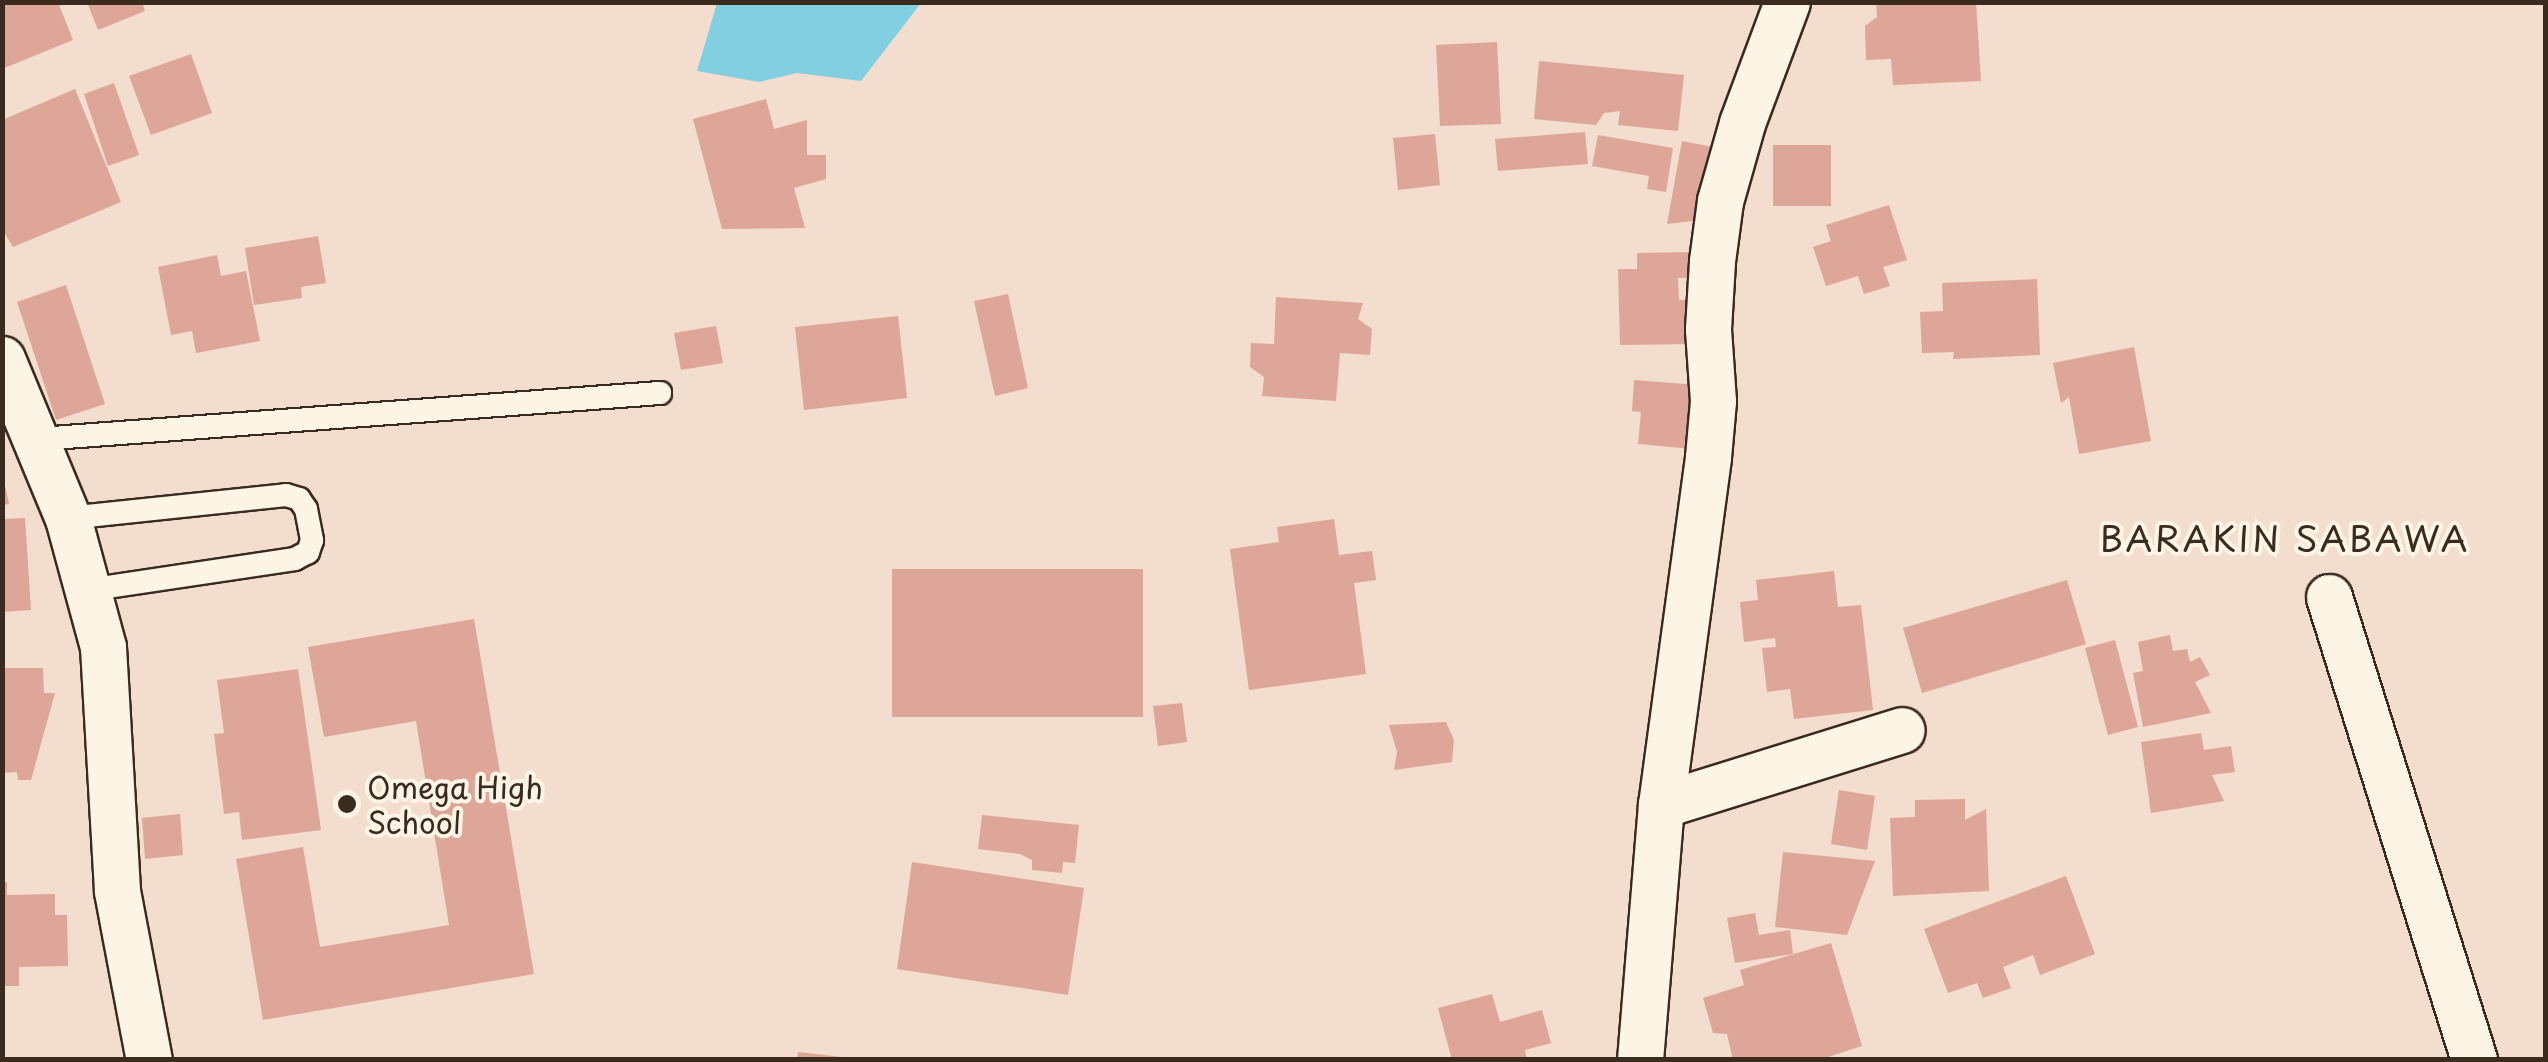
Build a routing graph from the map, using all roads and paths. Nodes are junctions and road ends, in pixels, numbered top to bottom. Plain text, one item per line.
1 (1787, 2) edge
2 (2, 359) edge
3 (660, 393) dead end
4 (39, 439) junction
5 (68, 518) junction
6 (88, 590) junction
7 (2329, 598) dead end
8 (1902, 730) dead end
9 (1661, 805) junction
10 (150, 1060) edge
11 (1640, 1060) edge
12 (2474, 1060) edge

1 - 9 street
2 - 4 street
3 - 4 lane
4 - 5 street
5 - 6 street
5 - 6 lane
6 - 10 street
7 - 12 street
8 - 9 street
9 - 11 street

